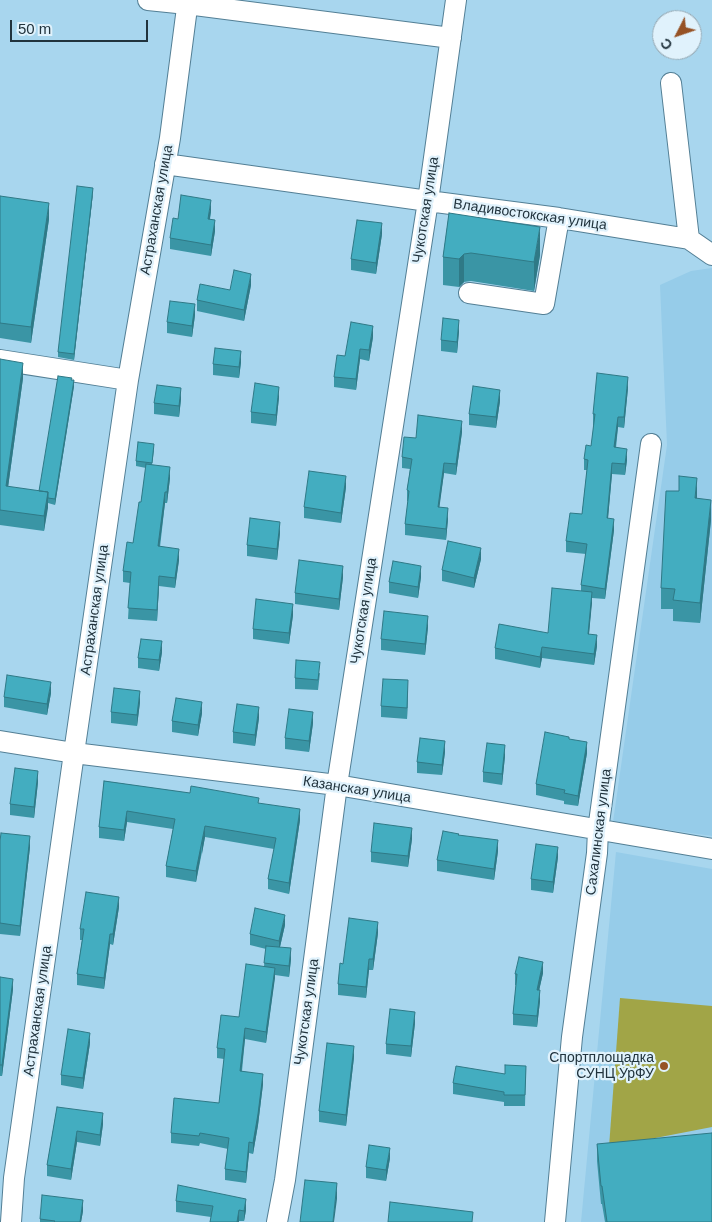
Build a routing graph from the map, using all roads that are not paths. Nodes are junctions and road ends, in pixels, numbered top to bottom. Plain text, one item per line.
1 (148, 0) edge
2 (456, 0) edge
3 (187, 2) edge
4 (451, 38) junction
5 (671, 83) dead end
6 (165, 164) junction
7 (428, 201) junction
8 (559, 218) junction
9 (689, 239) junction
10 (712, 255) edge
11 (469, 293) dead end
12 (0, 360) edge
13 (128, 380) junction
14 (652, 444) dead end
15 (0, 741) edge
16 (74, 753) junction
17 (337, 786) junction
18 (598, 830) junction
19 (712, 849) edge
20 (11, 1222) edge
21 (277, 1222) edge
22 (555, 1222) edge

1 - 3 street
2 - 4 street, Чукотская улица
3 - 4 street
3 - 6 street, Астраханская улица
4 - 7 street, Чукотская улица
5 - 9 street
6 - 7 street, Владивостокская улица
6 - 13 street, Астраханская улица
7 - 8 street, Владивостокская улица
7 - 17 street, Чукотская улица
8 - 9 street, Владивостокская улица
8 - 11 street
9 - 10 street, Владивостокская улица
12 - 13 street
13 - 16 street, Астраханская улица
14 - 18 street, Сахалинская улица
15 - 16 street, Казанская улица
16 - 17 street, Казанская улица
16 - 20 street, Астраханская улица
17 - 18 street, Казанская улица
17 - 21 street, Чукотская улица
18 - 19 street, Казанская улица
18 - 22 street, Сахалинская улица

